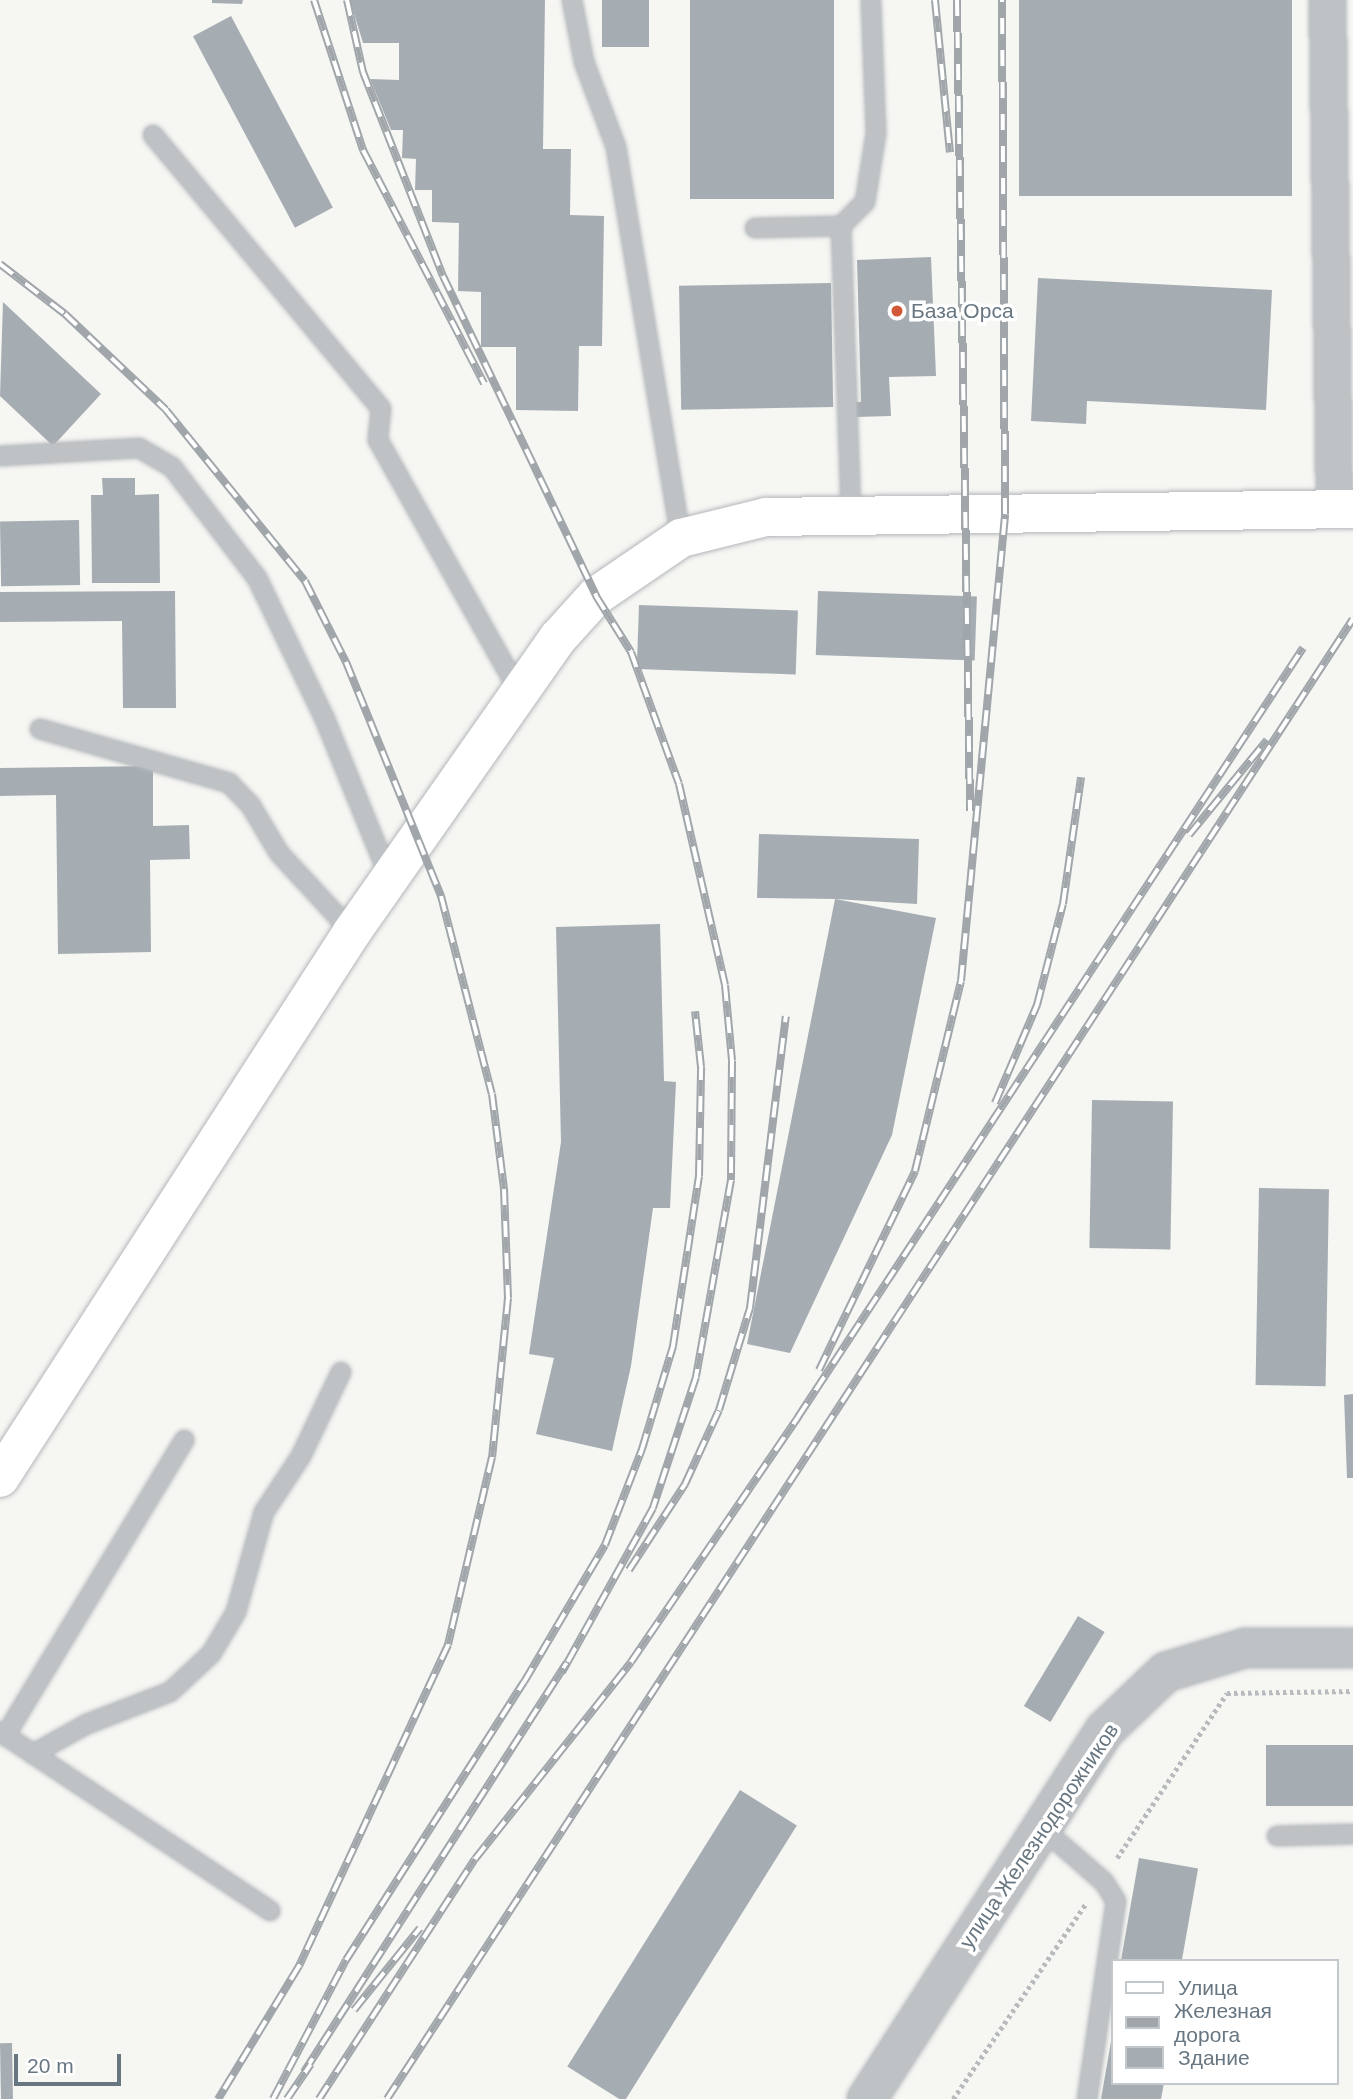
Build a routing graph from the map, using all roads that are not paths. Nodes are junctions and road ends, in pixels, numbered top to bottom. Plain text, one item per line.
1 (572, 0) edge
2 (870, 0) edge
3 (1327, 0) edge
4 (153, 135) dead end
5 (841, 226) junction
6 (755, 228) dead end
7 (0, 456) edge
8 (1343, 509) edge
9 (851, 516) junction
10 (681, 538) junction
11 (520, 693) junction
12 (40, 729) dead end
13 (390, 879) junction
14 (352, 932) junction
15 (341, 1372) dead end
16 (184, 1440) dead end
17 (0, 1478) edge
18 (1353, 1648) edge
19 (3, 1734) edge
20 (33, 1754) junction
21 (1042, 1828) junction
22 (1353, 1833) edge
23 (1277, 1836) dead end
24 (270, 1911) dead end
25 (867, 2099) edge
26 (1087, 2099) edge

1 - 10 lane
2 - 5 lane
3 - 8 street
4 - 11 lane
5 - 6 lane
5 - 9 lane
7 - 13 lane
8 - 9 main road
9 - 10 main road
10 - 11 main road
11 - 13 main road
12 - 14 lane
13 - 14 main road
14 - 17 main road
15 - 20 lane
16 - 19 lane
18 - 21 street, улица Железнодорожников
19 - 20 lane
20 - 24 lane
21 - 25 street, улица Железнодорожников
21 - 26 lane
22 - 23 lane

